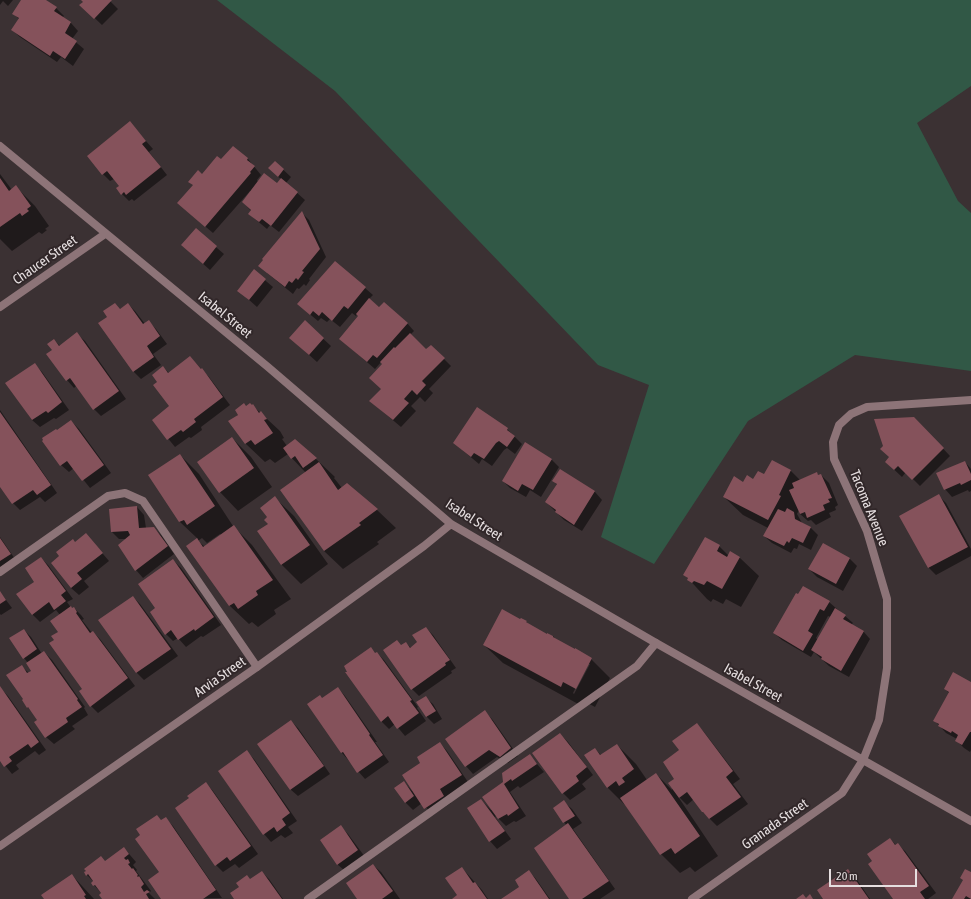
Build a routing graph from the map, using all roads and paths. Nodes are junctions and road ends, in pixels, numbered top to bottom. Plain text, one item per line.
1 (0, 146) edge
2 (105, 234) junction
3 (0, 307) edge
4 (971, 400) edge
5 (451, 524) junction
6 (0, 572) edge
7 (656, 643) junction
8 (257, 667) junction
9 (863, 760) junction
10 (971, 821) edge
11 (0, 846) edge
12 (308, 899) edge
13 (692, 899) edge

1 - 2 street, Isabel Street
2 - 3 street, Chaucer Street
2 - 5 street, Isabel Street
4 - 9 street, Tacoma Avenue
5 - 7 street, Isabel Street
5 - 8 street, Arvia Street
6 - 8 street
7 - 9 street, Isabel Street
7 - 12 street
8 - 11 street, Arvia Street
9 - 10 street, Isabel Street
9 - 13 street, Granada Street

